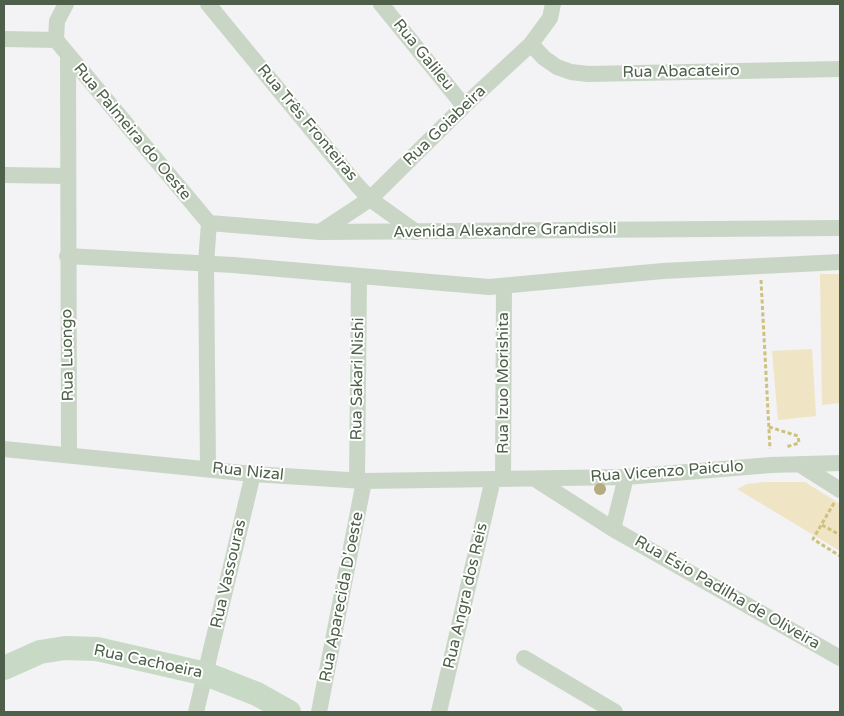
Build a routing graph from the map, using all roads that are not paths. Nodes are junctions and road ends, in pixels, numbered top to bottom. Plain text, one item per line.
1 (66, 4) edge
2 (208, 4) edge
3 (381, 4) edge
4 (553, 4) edge
5 (4, 39) edge
6 (56, 40) junction
7 (532, 44) junction
8 (68, 55) junction
9 (840, 69) edge
10 (464, 106) junction
11 (4, 175) edge
12 (67, 176) junction
13 (370, 199) junction
14 (209, 223) junction
15 (840, 228) edge
16 (320, 232) junction
17 (416, 232) junction
18 (67, 256) junction
19 (840, 262) edge
20 (206, 263) junction
21 (359, 277) junction
22 (504, 286) junction
23 (4, 449) edge
24 (69, 454) junction
25 (840, 463) edge
26 (799, 464) junction
27 (208, 468) junction
28 (253, 474) junction
29 (626, 477) junction
30 (498, 479) junction
31 (535, 479) junction
32 (360, 481) junction
33 (838, 495) edge
34 (613, 528) junction
35 (524, 658) dead end
36 (840, 658) edge
37 (4, 668) edge
38 (206, 674) junction
39 (196, 712) edge
40 (289, 712) edge
41 (319, 712) edge
42 (440, 712) edge
43 (615, 712) edge

1 - 6 street
2 - 13 street, Rua Três Fronteiras
3 - 10 street, Rua Galileu
4 - 7 street, Rua Goiabeira
5 - 6 street
6 - 8 street, Rua Palmeira do Oeste
7 - 9 street, Rua Abacateiro
7 - 10 street, Rua Goiabeira
8 - 12 street, Rua Luongo
8 - 14 street, Rua Palmeira do Oeste
10 - 13 street, Rua Goiabeira
11 - 12 street
12 - 18 street, Rua Luongo
13 - 16 street, Rua Goiabeira
13 - 17 street, Rua Três Fronteiras
14 - 16 street, Avenida Alexandre Grandisoli
14 - 20 street
15 - 17 street, Avenida Alexandre Grandisoli
16 - 17 street, Avenida Alexandre Grandisoli
18 - 20 street
18 - 24 street, Rua Luongo
19 - 22 street
20 - 21 street
20 - 27 street
21 - 22 street
21 - 32 street, Rua Sakari Nishi
22 - 30 street, Rua Izuo Morishita
23 - 24 street, Rua Nizal
24 - 27 street, Rua Nizal
25 - 26 street, Rua Vicenzo Paiculo
26 - 29 street, Rua Vicenzo Paiculo
26 - 33 street
27 - 28 street, Rua Nizal
28 - 32 street, Rua Nizal
28 - 38 street, Rua Vassouras
29 - 31 street, Rua Vicenzo Paiculo
29 - 34 street
30 - 31 street, Rua Vicenzo Paiculo
30 - 32 street, Rua Nizal
30 - 42 street, Rua Angra dos Reis
31 - 34 street, Rua Ésio Padilha de Oliveira
32 - 41 street, Rua Aparecida D'oeste
34 - 36 street, Rua Ésio Padilha de Oliveira
35 - 43 street
37 - 38 main road, Rua Cachoeira
38 - 39 street, Rua Vassouras
38 - 40 main road, Rua Cachoeira

